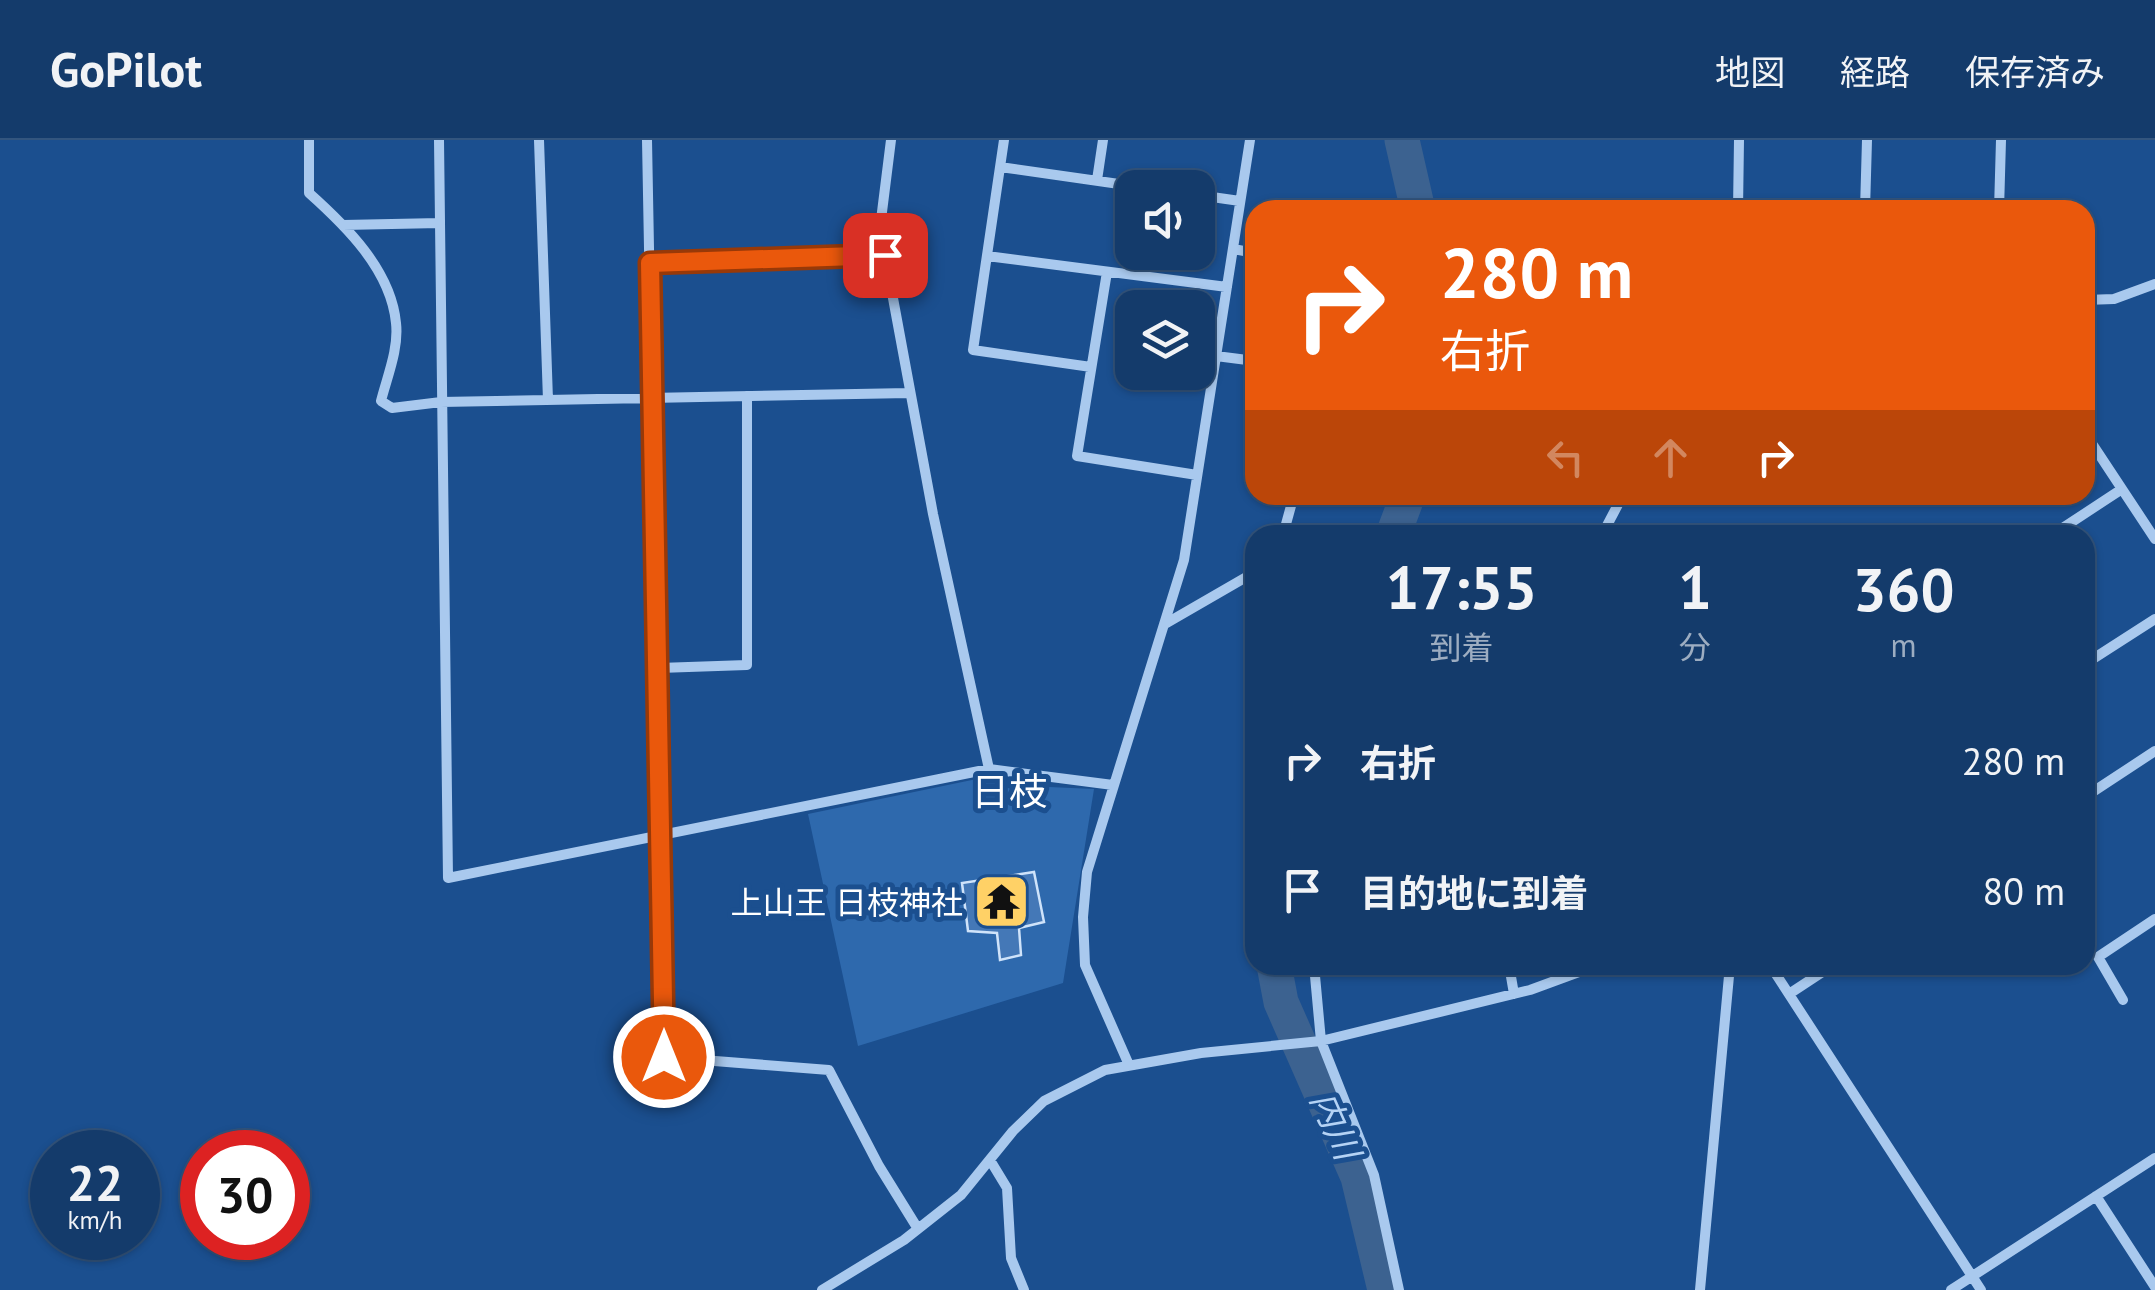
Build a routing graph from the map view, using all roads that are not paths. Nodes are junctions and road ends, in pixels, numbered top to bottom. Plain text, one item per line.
1 (309, 140) edge
2 (438, 140) edge
3 (539, 140) edge
4 (647, 140) edge
5 (891, 140) edge
6 (1004, 140) edge
7 (1103, 140) edge
8 (1250, 140) edge
9 (1740, 140) edge
10 (1868, 140) edge
11 (2001, 140) edge
12 (1000, 167) junction
13 (1097, 180) junction
14 (1115, 183) edge
15 (1215, 197) edge
16 (1738, 200) edge
17 (1865, 200) edge
18 (2000, 200) edge
19 (1240, 201) junction
20 (440, 223) junction
21 (343, 225) junction
22 (1233, 249) junction
23 (1245, 251) edge
24 (885, 255) junction
25 (987, 256) junction
26 (650, 263) junction
27 (1107, 272) junction
28 (2155, 284) edge
29 (1226, 287) junction
30 (2095, 300) edge
31 (1216, 356) junction
32 (1245, 359) edge
33 (1091, 368) junction
34 (909, 393) junction
35 (747, 396) junction
36 (654, 398) junction
37 (548, 400) junction
38 (441, 402) junction
39 (2095, 448) edge
40 (1197, 475) junction
41 (2122, 489) junction
42 (2067, 525) edge
43 (2155, 539) edge
44 (1245, 578) edge
45 (2155, 618) edge
46 (1164, 624) junction
47 (2095, 657) edge
48 (659, 668) junction
49 (2155, 751) edge
50 (989, 768) junction
51 (1114, 784) junction
52 (2095, 790) edge
53 (662, 834) junction
54 (2155, 918) edge
55 (1315, 975) edge
56 (1511, 975) edge
57 (1569, 975) edge
58 (1729, 975) edge
59 (1777, 975) edge
60 (1818, 975) edge
61 (1514, 994) junction
62 (1789, 994) junction
63 (2124, 1000) dead end
64 (1321, 1041) junction
65 (1130, 1065) junction
66 (2155, 1158) edge
67 (990, 1160) junction
68 (2096, 1196) junction
69 (918, 1229) junction
70 (1972, 1277) junction
71 (2155, 1287) edge
72 (822, 1290) edge
73 (1024, 1290) edge
74 (1399, 1290) edge
75 (1700, 1290) edge
76 (1951, 1290) edge
77 (1981, 1290) edge

1 - 21 street
2 - 20 street
3 - 37 street
4 - 26 street
5 - 24 street
6 - 12 street
7 - 13 street
8 - 19 street
9 - 16 street
10 - 17 street
11 - 18 street
12 - 13 street
12 - 25 street
13 - 14 street
15 - 19 street
19 - 22 street
20 - 21 street
20 - 38 street
21 - 38 street
22 - 23 street
22 - 29 street
24 - 26 street
24 - 34 street
25 - 27 street
25 - 33 street
26 - 36 street
27 - 29 street
27 - 33 street
28 - 30 street
29 - 31 street
31 - 32 street
31 - 40 street
33 - 40 street
34 - 35 street
34 - 50 street
35 - 36 street
35 - 48 street
36 - 37 street
36 - 48 street
37 - 38 street
38 - 53 street
39 - 41 street
40 - 46 street
41 - 42 street
41 - 43 street
44 - 46 street
45 - 47 street
46 - 51 street
48 - 53 street
49 - 52 street
50 - 51 street
50 - 53 street
51 - 65 street
53 - 69 street
54 - 63 street
55 - 64 street
56 - 61 street
57 - 61 street
58 - 75 street
59 - 62 street
60 - 62 street
61 - 64 street
62 - 70 street
64 - 65 street
64 - 74 street
65 - 67 street
66 - 68 street
67 - 69 street
67 - 73 street
68 - 70 street
68 - 71 street
69 - 72 street
70 - 76 street
70 - 77 street

